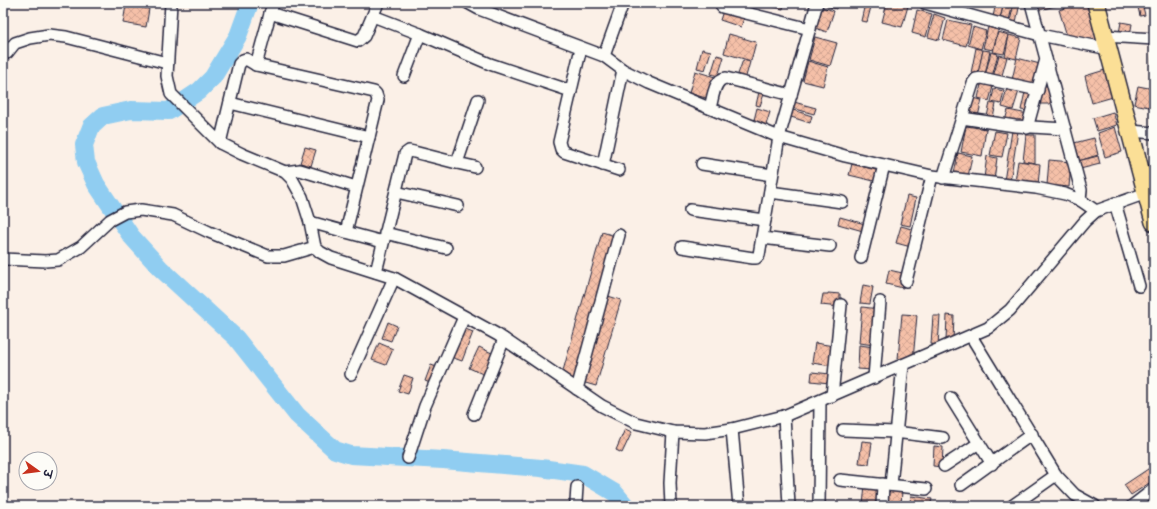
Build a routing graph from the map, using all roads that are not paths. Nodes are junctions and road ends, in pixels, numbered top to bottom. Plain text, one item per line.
1 (171, 3) edge
2 (378, 3) edge
3 (468, 3) edge
4 (622, 3) edge
5 (817, 3) edge
6 (925, 3) edge
7 (1031, 3) edge
8 (1096, 3) edge
9 (722, 6) dead end
10 (740, 7) edge
11 (272, 8) edge
12 (373, 16) junction
13 (810, 29) junction
14 (420, 34) junction
15 (1040, 36) junction
16 (1154, 39) edge
17 (1107, 42) junction
18 (581, 48) junction
19 (3, 54) edge
20 (604, 56) junction
21 (1046, 58) junction
22 (167, 63) junction
23 (256, 64) junction
24 (623, 70) junction
25 (404, 76) dead end
26 (1038, 90) junction
27 (571, 91) junction
28 (791, 95) junction
29 (478, 100) dead end
30 (230, 103) junction
31 (710, 108) junction
32 (962, 118) junction
33 (1027, 128) junction
34 (1065, 129) junction
35 (1131, 131) junction
36 (1154, 133) edge
37 (779, 136) junction
38 (369, 137) junction
39 (220, 142) junction
40 (457, 163) junction
41 (702, 164) dead end
42 (603, 165) junction
43 (884, 165) junction
44 (475, 167) dead end
45 (620, 170) dead end
46 (285, 172) junction
47 (772, 175) junction
48 (937, 177) junction
49 (356, 187) junction
50 (1150, 191) edge
51 (396, 192) junction
52 (770, 192) junction
53 (1080, 200) junction
54 (842, 202) dead end
55 (1115, 203) junction
56 (458, 206) dead end
57 (690, 210) dead end
58 (1096, 211) junction
59 (765, 220) junction
60 (310, 222) junction
61 (1154, 222) edge
62 (346, 232) junction
63 (619, 235) dead end
64 (384, 238) junction
65 (762, 238) junction
66 (830, 246) dead end
67 (316, 247) junction
68 (682, 247) dead end
69 (446, 248) dead end
70 (861, 258) dead end
71 (3, 259) edge
72 (376, 272) junction
73 (394, 278) junction
74 (906, 281) dead end
75 (1139, 286) dead end
76 (880, 302) dead end
77 (841, 305) dead end
78 (464, 316) junction
79 (971, 336) junction
80 (504, 339) junction
81 (903, 365) junction
82 (351, 374) dead end
83 (874, 378) junction
84 (577, 389) junction
85 (832, 396) junction
86 (951, 398) dead end
87 (820, 401) junction
88 (474, 414) dead end
89 (784, 416) junction
90 (732, 429) junction
91 (843, 430) dead end
92 (674, 432) junction
93 (895, 432) junction
94 (1032, 434) junction
95 (943, 438) dead end
96 (979, 443) junction
97 (408, 458) dead end
98 (992, 464) junction
99 (944, 466) dead end
100 (1056, 474) junction
101 (840, 480) dead end
102 (887, 485) junction
103 (961, 485) dead end
104 (577, 487) dead end
105 (926, 489) dead end
106 (1154, 489) edge
107 (577, 506) edge
108 (671, 506) edge
109 (739, 506) edge
110 (789, 506) edge
111 (819, 506) edge
112 (882, 506) edge
113 (1012, 506) edge
114 (1095, 506) edge
115 (1132, 506) edge

1 - 22 street
2 - 12 street
3 - 18 street
4 - 20 street
5 - 13 street
6 - 15 street
7 - 15 street
8 - 17 main road
9 - 10 street
10 - 13 street
11 - 12 street
11 - 23 street
12 - 14 street
13 - 28 street
14 - 25 street
14 - 27 street
15 - 17 street
15 - 21 street
16 - 17 street
17 - 35 main road
18 - 20 street
18 - 27 street
19 - 22 street
20 - 24 street
21 - 26 street
21 - 34 street
22 - 39 street
23 - 30 street
23 - 38 street
24 - 31 street
24 - 42 street
26 - 32 street
26 - 33 street
27 - 42 street
28 - 31 street
28 - 37 street
29 - 40 street
30 - 38 street
30 - 39 street
31 - 37 street
32 - 33 street
32 - 48 street
33 - 34 street
34 - 53 street
35 - 36 street
35 - 50 main road
37 - 43 street
37 - 47 street
38 - 49 street
39 - 46 street
40 - 44 street
40 - 51 street
41 - 47 street
42 - 45 street
43 - 48 street
43 - 70 street
46 - 49 street
46 - 60 street
47 - 52 street
48 - 53 street
48 - 74 street
49 - 62 street
50 - 55 street
50 - 61 main road
51 - 56 street
51 - 64 street
52 - 54 street
52 - 59 street
53 - 58 street
55 - 58 street
55 - 75 street
57 - 59 street
58 - 79 street
59 - 65 street
60 - 62 street
60 - 67 street
62 - 64 street
63 - 84 street
64 - 69 street
64 - 72 street
65 - 66 street
65 - 68 street
67 - 71 street
67 - 72 street
72 - 73 street
73 - 78 street
73 - 82 street
76 - 83 street
77 - 85 street
78 - 80 street
78 - 97 street
79 - 81 street
79 - 94 street
80 - 84 street
80 - 88 street
81 - 83 street
81 - 93 street
83 - 85 street
84 - 92 street
85 - 87 street
86 - 96 street
87 - 89 street
87 - 111 street
89 - 90 street
89 - 110 street
90 - 92 street
90 - 109 street
91 - 93 street
92 - 108 street
93 - 95 street
93 - 102 street
94 - 98 street
94 - 100 street
96 - 98 street
96 - 99 street
98 - 103 street
100 - 113 street
100 - 114 street
101 - 102 street
102 - 105 street
102 - 112 street
104 - 107 street
106 - 115 street

